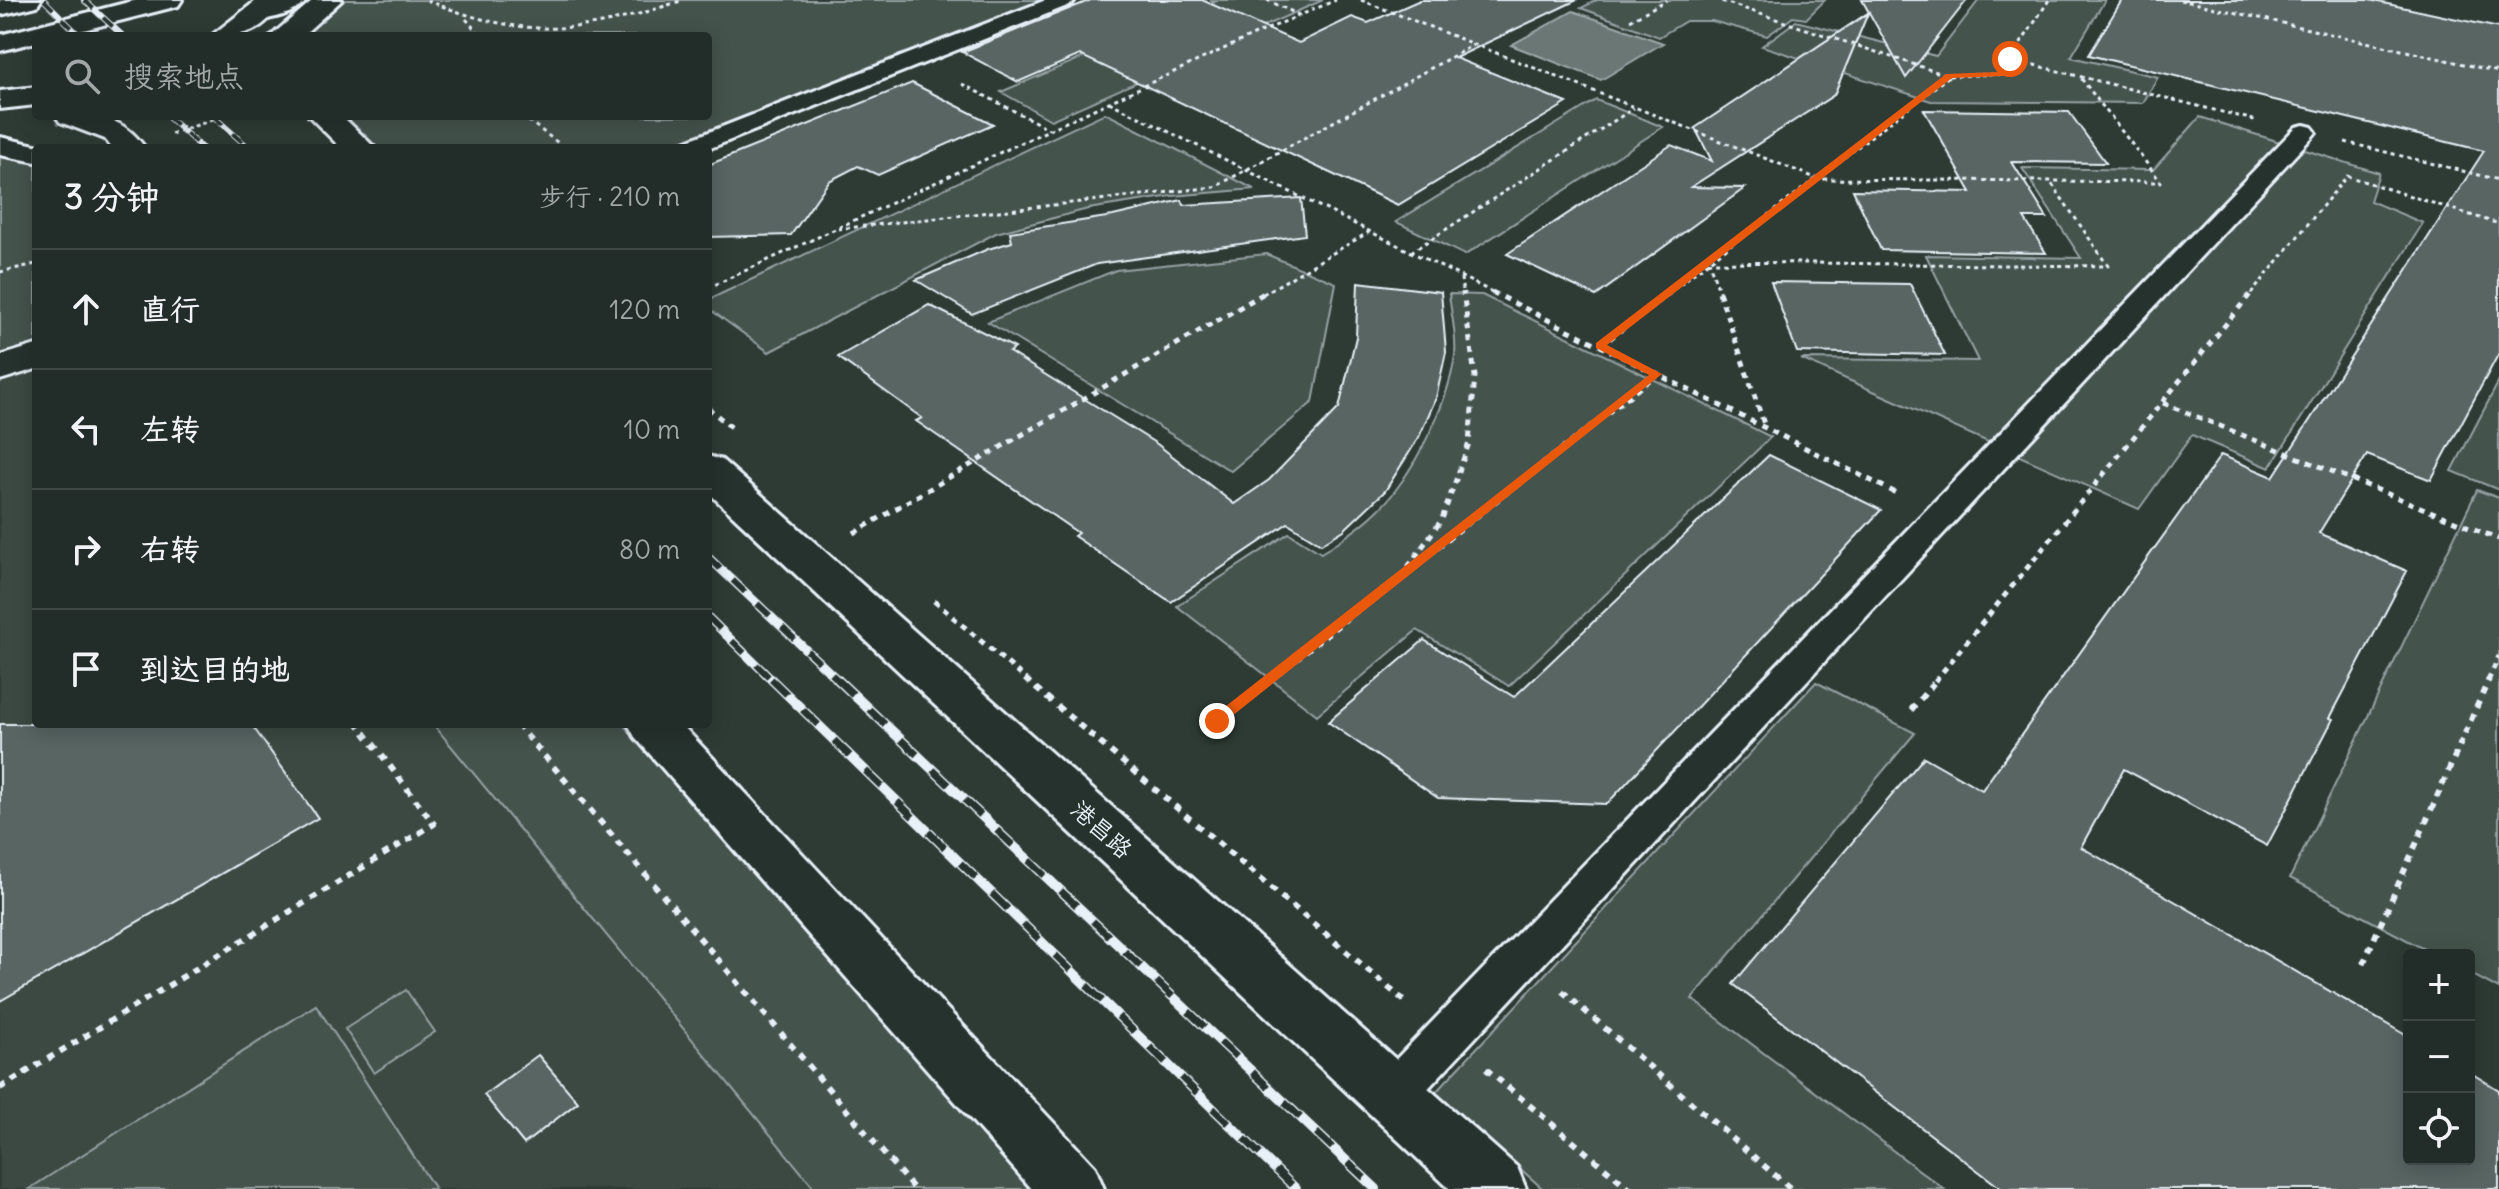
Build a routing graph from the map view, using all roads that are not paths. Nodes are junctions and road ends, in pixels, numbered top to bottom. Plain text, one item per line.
1 (28, 0) edge
2 (169, 0) edge
3 (294, 0) edge
4 (329, 0) edge
5 (1065, 0) edge
6 (0, 7) edge
7 (266, 16) edge
8 (43, 32) edge
9 (233, 32) edge
10 (290, 32) edge
11 (32, 35) edge
12 (0, 43) edge
13 (82, 120) edge
14 (328, 120) edge
15 (2304, 132) dead end
16 (126, 144) edge
17 (355, 144) edge
18 (699, 144) edge
19 (0, 146) edge
20 (32, 152) edge
21 (32, 357) edge
22 (0, 369) edge
23 (725, 453) edge
24 (656, 728) edge
25 (1392, 1095) junction
26 (1073, 1189) edge
27 (1495, 1189) edge

1 - 6 main road
2 - 8 main road
3 - 7 main road
4 - 10 main road
5 - 18 lane
7 - 9 main road
11 - 12 main road
13 - 16 main road
14 - 17 main road
15 - 25 lane
19 - 20 main road
21 - 22 main road
23 - 25 main road, 港昌路
24 - 26 main road
25 - 27 main road, 港昌路

